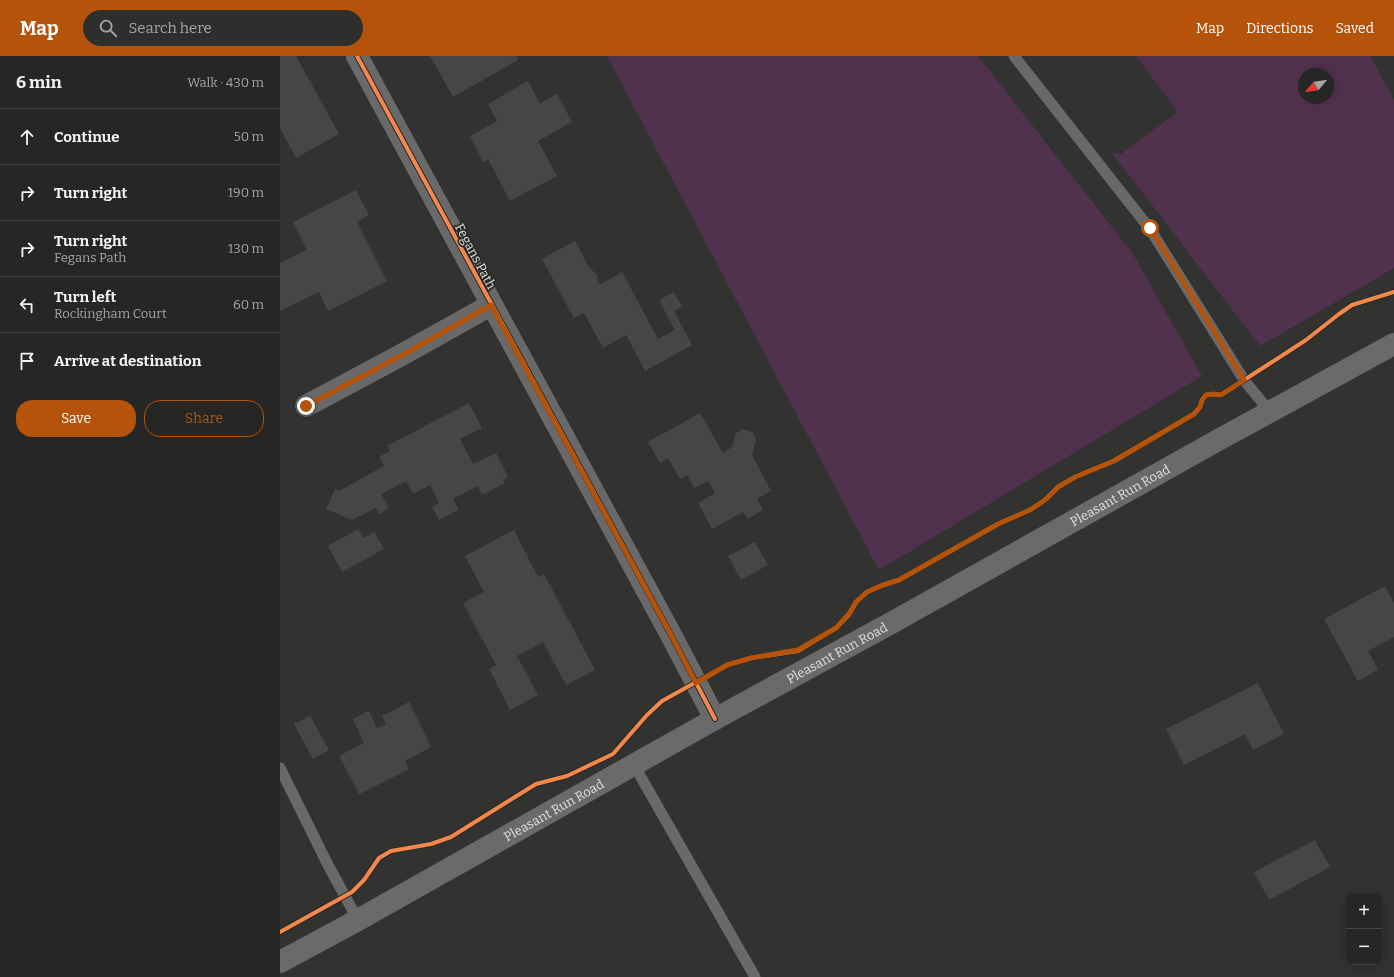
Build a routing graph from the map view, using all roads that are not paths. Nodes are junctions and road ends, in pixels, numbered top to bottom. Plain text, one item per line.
1 (357, 56) edge
2 (1014, 56) edge
3 (491, 305) junction
4 (1394, 344) edge
5 (306, 406) dead end
6 (1270, 412) junction
7 (715, 719) junction
8 (634, 765) junction
9 (280, 768) edge
10 (358, 920) junction
11 (280, 962) edge
12 (755, 977) edge

1 - 3 street, Fegans Path
2 - 6 lane
3 - 5 street
3 - 7 street, Fegans Path
4 - 6 main road, Pleasant Run Road
6 - 7 main road, Pleasant Run Road
7 - 8 main road, Pleasant Run Road
8 - 10 main road, Pleasant Run Road
8 - 12 lane
9 - 10 lane
10 - 11 main road, Pleasant Run Road

